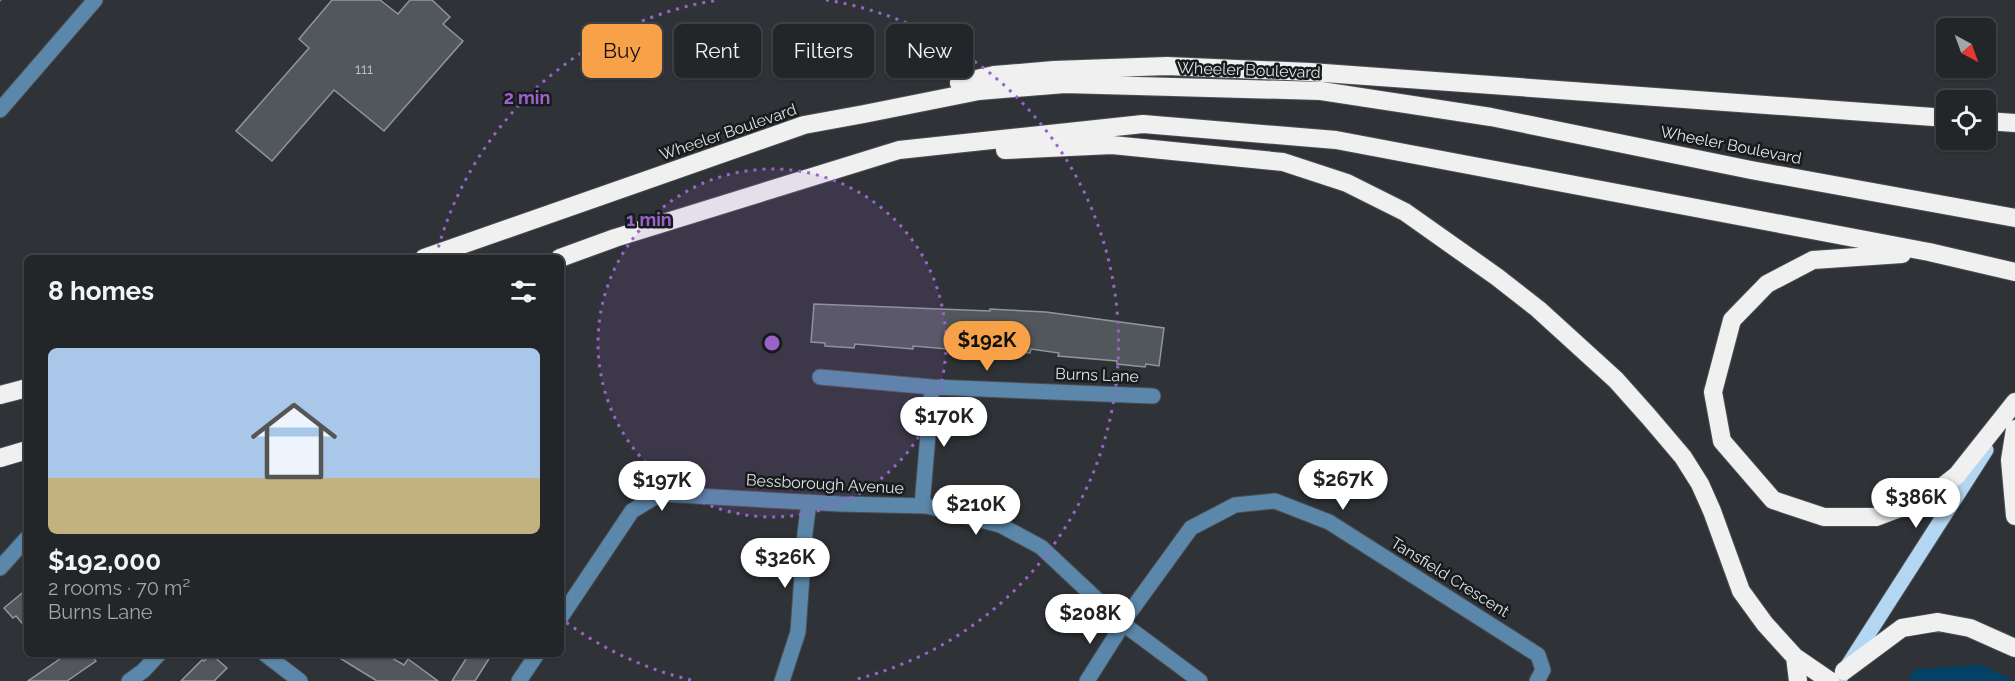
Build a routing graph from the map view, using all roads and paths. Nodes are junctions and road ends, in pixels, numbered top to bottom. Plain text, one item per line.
1 (95, 0) edge
2 (0, 110) edge
3 (1936, 117) edge
4 (1996, 122) edge
5 (2015, 123) edge
6 (804, 124) junction
7 (842, 167) junction
8 (2015, 218) edge
9 (1929, 252) junction
10 (433, 255) edge
11 (564, 257) edge
12 (2015, 272) edge
13 (820, 377) dead end
14 (24, 382) edge
15 (0, 385) edge
16 (932, 387) junction
17 (24, 389) edge
18 (0, 395) edge
19 (1153, 396) dead end
20 (2015, 403) edge
21 (2015, 429) edge
22 (24, 451) edge
23 (0, 459) edge
24 (809, 502) junction
25 (922, 506) junction
26 (2015, 516) edge
27 (24, 541) edge
28 (0, 568) edge
29 (564, 613) edge
30 (1122, 623) junction
31 (2015, 648) edge
32 (156, 657) edge
33 (269, 657) edge
34 (535, 657) edge
35 (1795, 657) junction
36 (1838, 678) edge
37 (129, 681) edge
38 (300, 681) edge
39 (519, 681) edge
40 (782, 681) edge
41 (1087, 681) edge
42 (1200, 681) edge
43 (1537, 681) edge
44 (1798, 681) edge

1 - 2 street
3 - 6 highway
4 - 5 highway
6 - 8 highway, Wheeler Boulevard
6 - 10 highway, Wheeler Boulevard
7 - 9 highway
7 - 11 highway
7 - 35 highway
9 - 12 highway
9 - 20 highway
13 - 16 street, Burns Lane
14 - 15 highway
16 - 19 street, Burns Lane
16 - 25 street
17 - 18 highway
20 - 36 main road
21 - 26 highway
22 - 23 highway
24 - 25 street, Bessborough Avenue
24 - 29 street, Bessborough Avenue
24 - 40 street
25 - 30 street, Bessborough Avenue
27 - 28 street
30 - 41 street
30 - 42 street, Bessborough Avenue
30 - 43 street, Tansfield Crescent
31 - 36 highway
32 - 37 street
33 - 38 street
34 - 39 street
35 - 36 highway
35 - 44 highway

